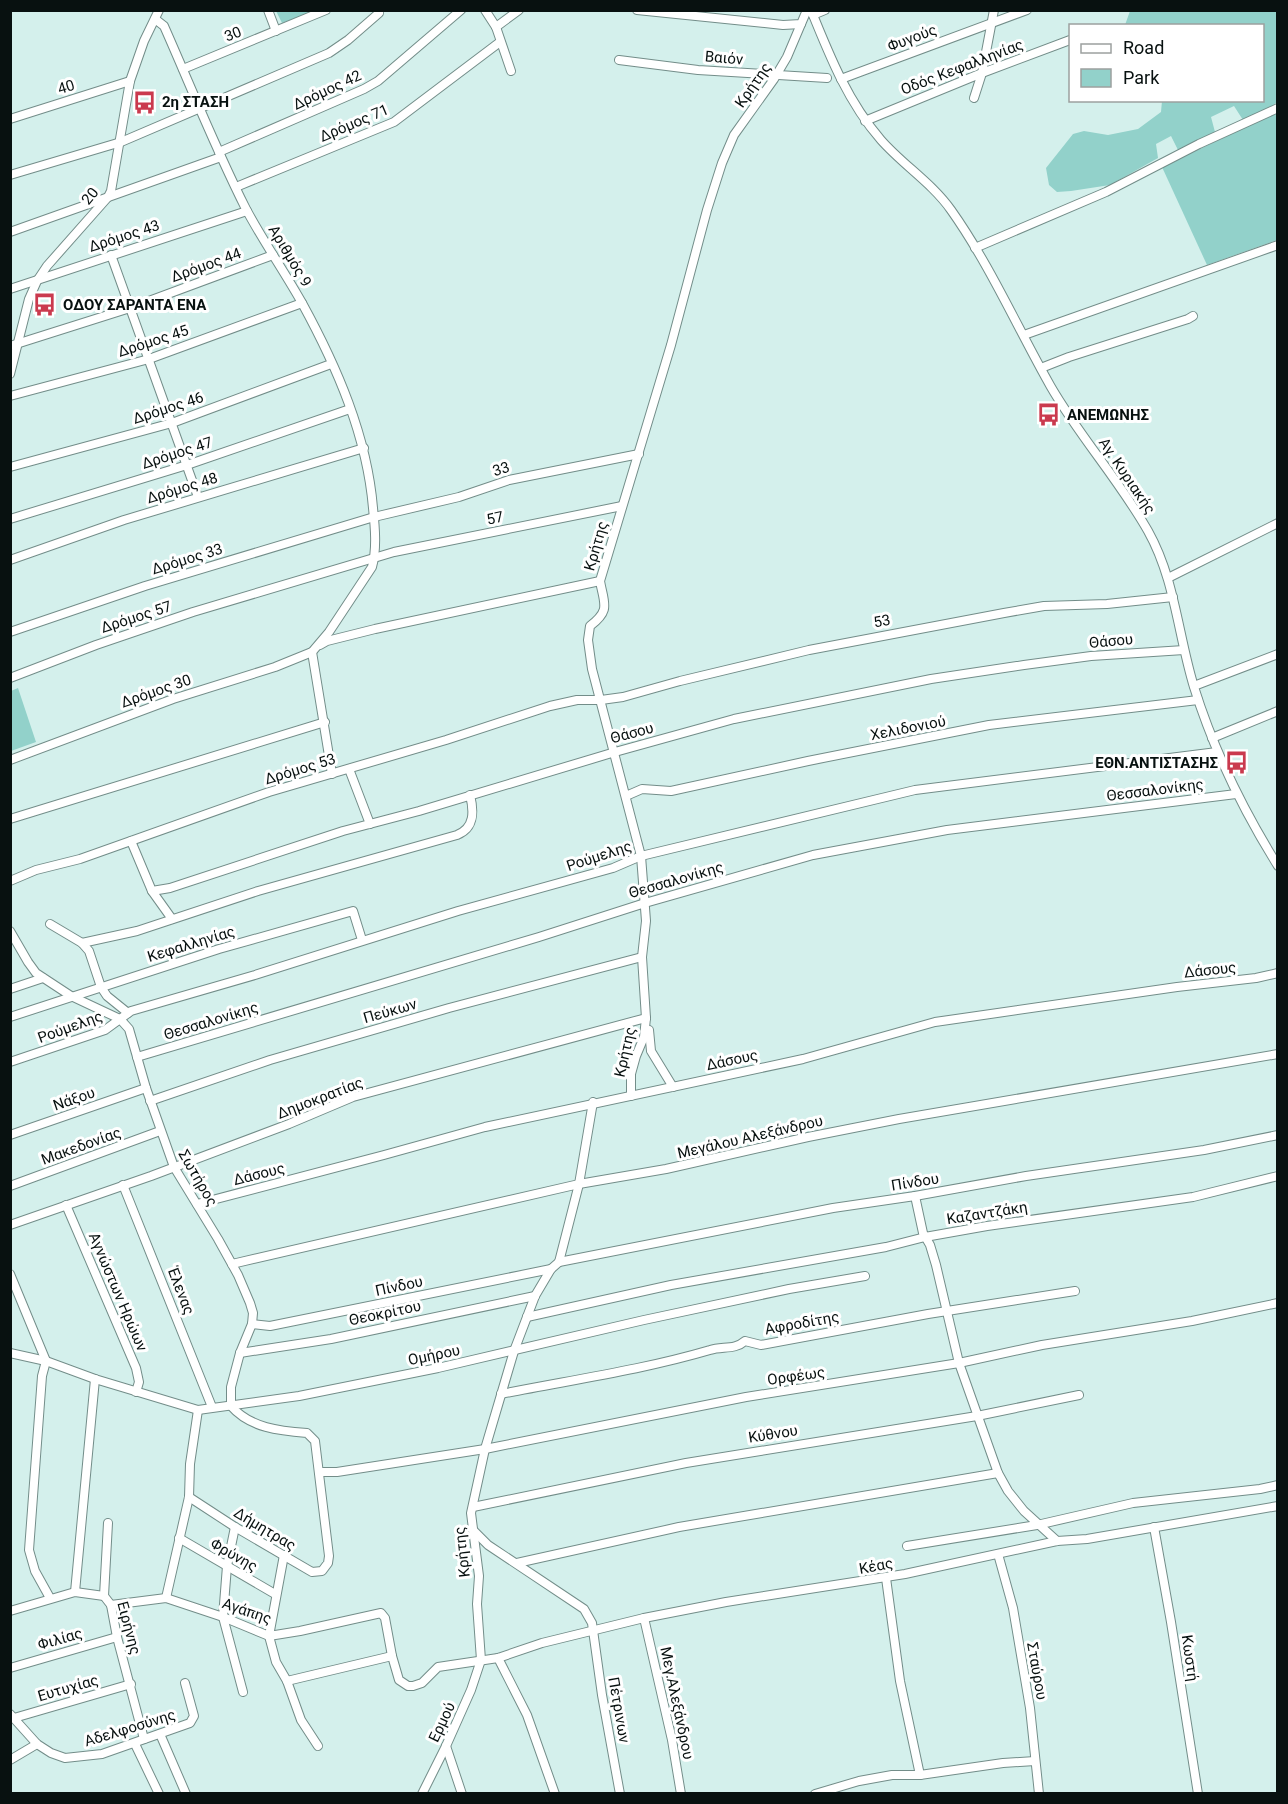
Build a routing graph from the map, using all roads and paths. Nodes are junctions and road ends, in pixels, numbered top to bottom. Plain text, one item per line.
1 (268, 10) edge
2 (461, 10) edge
3 (485, 10) edge
4 (519, 10) edge
5 (637, 10) edge
6 (825, 10) edge
7 (994, 10) edge
8 (1027, 10) edge
9 (325, 11) edge
10 (810, 12) edge
11 (379, 13) dead end
12 (157, 15) edge
13 (992, 22) junction
14 (801, 24) junction
15 (496, 27) junction
16 (276, 31) junction
17 (1069, 41) edge
18 (500, 42) junction
19 (619, 60) dead end
20 (183, 69) junction
21 (511, 71) dead end
22 (982, 73) junction
23 (776, 76) junction
24 (827, 78) dead end
25 (841, 79) junction
26 (130, 81) junction
27 (974, 98) dead end
28 (1278, 108) edge
29 (200, 109) junction
30 (10, 119) edge
31 (865, 121) junction
32 (121, 142) junction
33 (220, 154) junction
34 (10, 175) edge
35 (236, 187) junction
36 (108, 197) junction
37 (247, 211) junction
38 (10, 232) edge
39 (1278, 245) edge
40 (975, 248) junction
41 (111, 255) junction
42 (273, 255) junction
43 (37, 280) junction
44 (10, 290) edge
45 (302, 303) junction
46 (130, 308) junction
47 (1193, 316) dead end
48 (1024, 334) junction
49 (14, 345) edge
50 (149, 359) junction
51 (331, 364) junction
52 (1041, 368) junction
53 (10, 374) edge
54 (10, 396) edge
55 (350, 409) junction
56 (172, 423) junction
57 (364, 448) junction
58 (639, 454) junction
59 (187, 465) junction
60 (10, 467) edge
61 (198, 497) junction
62 (622, 506) junction
63 (374, 517) junction
64 (10, 519) edge
65 (1278, 523) edge
66 (375, 558) junction
67 (10, 560) edge
68 (1168, 578) junction
69 (600, 581) junction
70 (272, 589) joint
71 (1173, 597) junction
72 (10, 633) edge
73 (315, 650) junction
74 (1184, 650) junction
75 (1278, 654) edge
76 (10, 678) edge
77 (1194, 686) junction
78 (601, 700) junction
79 (1198, 700) junction
80 (1278, 711) edge
81 (325, 722) junction
82 (1212, 738) junction
83 (615, 752) junction
84 (1217, 752) junction
85 (10, 760) edge
86 (349, 769) junction
87 (332, 774) junction
88 (1236, 794) junction
89 (470, 795) junction
90 (626, 796) junction
91 (10, 819) edge
92 (370, 824) junction
93 (131, 841) junction
94 (641, 856) junction
95 (1278, 866) edge
96 (10, 881) edge
97 (153, 891) junction
98 (645, 903) junction
99 (172, 919) junction
100 (50, 924) dead end
101 (12, 936) edge
102 (362, 940) junction
103 (82, 944) junction
104 (642, 957) junction
105 (1278, 973) edge
106 (43, 978) junction
107 (101, 987) junction
108 (10, 989) edge
109 (71, 996) junction
110 (128, 1013) junction
111 (10, 1017) edge
112 (646, 1018) junction
113 (120, 1019) junction
114 (1278, 1054) edge
115 (137, 1057) junction
116 (10, 1062) edge
117 (673, 1087) junction
118 (146, 1088) junction
119 (631, 1096) junction
120 (150, 1101) junction
121 (593, 1102) junction
122 (160, 1131) junction
123 (10, 1135) edge
124 (1278, 1135) edge
125 (174, 1167) junction
126 (1278, 1176) edge
127 (123, 1185) junction
128 (579, 1185) junction
129 (10, 1186) edge
130 (915, 1196) junction
131 (197, 1204) junction
132 (66, 1205) junction
133 (10, 1225) edge
134 (926, 1237) junction
135 (559, 1262) junction
136 (232, 1264) junction
137 (551, 1269) junction
138 (10, 1274) edge
139 (865, 1276) dead end
140 (1075, 1291) dead end
141 (535, 1296) junction
142 (1278, 1303) edge
143 (946, 1311) junction
144 (527, 1317) junction
145 (252, 1324) junction
146 (514, 1351) junction
147 (10, 1353) edge
148 (240, 1353) junction
149 (46, 1361) junction
150 (959, 1363) junction
151 (95, 1379) junction
152 (136, 1392) junction
153 (501, 1394) junction
154 (1079, 1395) dead end
155 (231, 1406) junction
156 (212, 1407) junction
157 (198, 1410) junction
158 (977, 1416) junction
159 (485, 1449) junction
160 (319, 1472) junction
161 (998, 1473) junction
162 (1278, 1485) edge
163 (189, 1497) junction
164 (1278, 1506) edge
165 (473, 1507) junction
166 (108, 1523) dead end
167 (1037, 1525) junction
168 (235, 1527) junction
169 (1154, 1527) junction
170 (472, 1530) junction
171 (179, 1538) junction
172 (1057, 1541) junction
173 (907, 1546) dead end
174 (999, 1554) junction
175 (284, 1555) junction
176 (517, 1563) junction
177 (227, 1566) junction
178 (886, 1578) junction
179 (75, 1592) junction
180 (275, 1594) junction
181 (104, 1596) junction
182 (50, 1598) junction
183 (166, 1598) junction
184 (111, 1605) junction
185 (10, 1611) edge
186 (375, 1613) joint
187 (223, 1617) junction
188 (644, 1618) junction
189 (592, 1631) junction
190 (269, 1636) junction
191 (117, 1637) junction
192 (392, 1656) junction
193 (498, 1658) junction
194 (481, 1660) junction
195 (10, 1668) edge
196 (286, 1681) junction
197 (185, 1683) dead end
198 (131, 1684) junction
199 (243, 1692) dead end
200 (12, 1716) edge
201 (160, 1734) junction
202 (144, 1739) junction
203 (37, 1744) junction
204 (135, 1744) junction
205 (318, 1746) dead end
206 (446, 1746) junction
207 (10, 1760) edge
208 (1035, 1761) junction
209 (920, 1775) junction
210 (159, 1794) edge
211 (186, 1794) edge
212 (422, 1794) edge
213 (462, 1794) edge
214 (555, 1794) edge
215 (620, 1794) edge
216 (681, 1794) edge
217 (815, 1794) edge
218 (1039, 1794) edge
219 (1198, 1794) edge

1 - 16 street
2 - 33 street, Δρόμος 42
3 - 15 street
4 - 15 street
5 - 14 street
6 - 10 street
7 - 13 street
8 - 13 street, Φυγούς
9 - 16 street, 30
10 - 14 street, Κρήτης
10 - 25 street, Αγ. Κυριακής
11 - 29 street
12 - 20 street, Αριθμός 9
12 - 26 street, 20
13 - 22 street
13 - 25 street, Φυγούς
14 - 23 street, Κρήτης
15 - 18 street
16 - 20 street, 30
17 - 22 street, Οδός Κεφαλληνίας
18 - 21 street
18 - 35 street, Δρόμος 71
19 - 23 street, Βαιόν
20 - 29 street, Αριθμός 9
22 - 27 street
22 - 31 street, Οδός Κεφαλληνίας
23 - 24 street, Βαιόν
23 - 58 street, Κρήτης
25 - 31 street, Αγ. Κυριακής
26 - 30 street, 40
26 - 32 street, 20
28 - 40 street
29 - 32 street
29 - 33 street, Αριθμός 9
31 - 40 street, Αγ. Κυριακής
32 - 34 street
32 - 36 street, 20
33 - 35 street, Αριθμός 9
33 - 36 street, Δρόμος 42
35 - 37 street, Αριθμός 9
36 - 38 street, Δρόμος 42
36 - 43 street, 20
37 - 41 street, Δρόμος 43
37 - 42 street, Αριθμός 9
39 - 48 street
40 - 48 street, Αγ. Κυριακής
41 - 43 street, Δρόμος 43
41 - 46 street
42 - 45 street, Αριθμός 9
42 - 46 street, Δρόμος 44
43 - 44 street, Δρόμος 43
43 - 49 street, 20
45 - 50 street, Δρόμος 45
45 - 51 street, Αριθμός 9
46 - 49 street, Δρόμος 44
46 - 50 street
47 - 52 street
48 - 52 street, Αγ. Κυριακής
49 - 53 street, 20
50 - 54 street, Δρόμος 45
50 - 56 street
51 - 55 street, Αριθμός 9
51 - 56 street, Δρόμος 46
52 - 68 street, Αγ. Κυριακής
55 - 57 street, Αριθμός 9
55 - 59 street, Δρόμος 47
56 - 59 street
56 - 60 street, Δρόμος 46
57 - 61 street, Δρόμος 48
57 - 63 street, Αριθμός 9
58 - 62 street, Κρήτης
58 - 63 street, 33
59 - 61 street
59 - 64 street, Δρόμος 47
61 - 67 street, Δρόμος 48
62 - 66 street, 57
62 - 69 street, Κρήτης
63 - 66 street, Αριθμός 9
63 - 72 street, Δρόμος 33
65 - 68 street
66 - 70 street, 57
66 - 73 street
68 - 71 street, Αγ. Κυριακής
69 - 73 street, Δρόμος 30
69 - 78 street, Κρήτης
70 - 76 street, Δρόμος 57
71 - 74 street, Αγ. Κυριακής
71 - 78 street, 53
73 - 81 street
73 - 85 street, Δρόμος 30
74 - 77 street, Αγ. Κυριακής
74 - 83 street, Θάσου
75 - 77 street
77 - 79 street, Αγ. Κυριακής
78 - 83 street, Κρήτης
78 - 86 street, Δρόμος 53
79 - 82 street, Αγ. Κυριακής
79 - 90 street, Χελιδονιού
80 - 82 street
81 - 87 street
81 - 91 street
82 - 84 street, Αγ. Κυριακής
83 - 89 street, Θάσου
83 - 90 street, Κρήτης
84 - 88 street, Αγ. Κυριακής
84 - 94 street, Ρούμελης
86 - 87 street, Δρόμος 53
86 - 92 street
87 - 93 street, Δρόμος 53
88 - 95 street, Αγ. Κυριακής
88 - 98 street, Θεσσαλονίκης
89 - 92 street, Θάσου
89 - 99 street
90 - 94 street, Κρήτης
92 - 97 street, Θάσου
93 - 96 street, Δρόμος 53
93 - 97 street
94 - 98 street, Κρήτης
94 - 102 street, Ρούμελης
97 - 99 street
98 - 104 street, Κρήτης
98 - 115 street, Θεσσαλονίκης
99 - 103 street
100 - 103 street
101 - 106 street
102 - 107 street, Κεφαλληνίας
102 - 110 street, Ρούμελης
103 - 107 street
104 - 112 street, Κρήτης
104 - 120 street, Πεύκων
105 - 117 street, Δάσους
106 - 108 street
106 - 109 street
107 - 109 street, Κεφαλληνίας
107 - 110 street
109 - 111 street, Κεφαλληνίας
109 - 113 street
110 - 113 street, Ρούμελης
112 - 117 street
112 - 119 street, Κρήτης
112 - 125 street, Δημοκρατίας
113 - 115 street, Σωτήρος
113 - 116 street, Ρούμελης
114 - 128 street, Μεγάλου Αλεξάνδρου
115 - 118 street, Σωτήρος
117 - 119 street, Δάσους
118 - 120 street, Σωτήρος
118 - 123 street, Νάξου
119 - 121 street, Δάσους
120 - 122 street, Σωτήρος
121 - 128 street
121 - 131 street, Δάσους
122 - 125 street, Σωτήρος
122 - 129 street, Μακεδονίας
124 - 130 street, Πίνδου
125 - 127 street, Δημοκρατίας
125 - 131 street, Σωτήρος
126 - 134 street, Καζαντζάκη
127 - 132 street, Δημοκρατίας
127 - 156 street, Έλενας
128 - 135 street
128 - 136 street, Μεγάλου Αλεξάνδρου
130 - 134 street
130 - 135 street, Πίνδου
131 - 136 street, Σωτήρος
132 - 133 street, Δημοκρατίας
132 - 152 street, Αγνώστων Ηρώων
134 - 143 street
134 - 144 street, Καζαντζάκη
135 - 137 street, Κρήτης
136 - 145 street, Σωτήρος
137 - 141 street, Κρήτης
137 - 145 street, Πίνδου
138 - 149 street
139 - 146 street, Ομήρου
140 - 143 street, Αφροδίτης
141 - 144 street, Κρήτης
141 - 148 street, Θεοκρίτου
142 - 150 street, Ορφέως
143 - 150 street
143 - 153 street, Αφροδίτης
144 - 146 street, Κρήτης
145 - 148 street
146 - 153 street, Κρήτης
146 - 155 street, Ομήρου
147 - 149 street, Ομήρου
148 - 155 street
149 - 151 street, Ομήρου
149 - 182 street
150 - 158 street
150 - 159 street, Ορφέως
151 - 152 street, Ομήρου
151 - 179 street
152 - 157 street, Ομήρου
153 - 159 street, Κρήτης
154 - 158 street, Κύθνου
155 - 156 street, Ομήρου
155 - 160 street
156 - 157 street, Ομήρου
157 - 163 street
158 - 161 street
158 - 165 street, Κύθνου
159 - 160 street, Ορφέως
159 - 165 street, Κρήτης
160 - 175 street, Δήμητρας
161 - 167 street
161 - 176 street
162 - 167 street
163 - 168 street, Δήμητρας
163 - 171 street
164 - 169 street, Κέας
165 - 170 street, Κρήτης
166 - 181 street, Ειρήνης
167 - 172 street
167 - 173 street
168 - 175 street, Δήμητρας
168 - 177 street
169 - 172 street, Κέας
169 - 219 street, Κωστή
170 - 176 street, Πέτρινων
170 - 194 street, Κρήτης
171 - 177 street, Φρύνης
171 - 183 street
172 - 174 street, Κέας
174 - 178 street, Κέας
174 - 208 street, Σταύρου
175 - 180 street
176 - 189 street, Πέτρινων
177 - 180 street, Φρύνης
177 - 187 street
178 - 188 street, Κέας
178 - 209 street
179 - 181 street
179 - 182 street
180 - 190 street
181 - 184 street, Ειρήνης
182 - 185 street
183 - 184 street, Αγάπης
183 - 187 street, Αγάπης
184 - 191 street, Ειρήνης
186 - 190 street, Αγάπης
186 - 192 street, Κέας
187 - 190 street, Αγάπης
187 - 199 street
188 - 189 street, Κέας
188 - 216 street, Μεγ.Αλεξάνδρου
189 - 193 street, Κέας
189 - 215 street, Πέτρινων
190 - 196 street
191 - 195 street, Φιλίας
191 - 198 street, Ειρήνης
192 - 194 street, Κέας
192 - 196 street
193 - 194 street, Κέας
193 - 214 street
194 - 206 street, Ερμού
196 - 205 street
197 - 201 street, Αδελφοσύνης
198 - 200 street, Ευτυχίας
198 - 202 street, Ειρήνης
200 - 203 street
201 - 202 street, Αδελφοσύνης
201 - 211 street
202 - 204 street, Αδελφοσύνης
203 - 204 street, Αδελφοσύνης
203 - 207 street
204 - 210 street
206 - 212 street, Ερμού
206 - 213 street
208 - 209 street
208 - 218 street, Σταύρου
209 - 217 street

